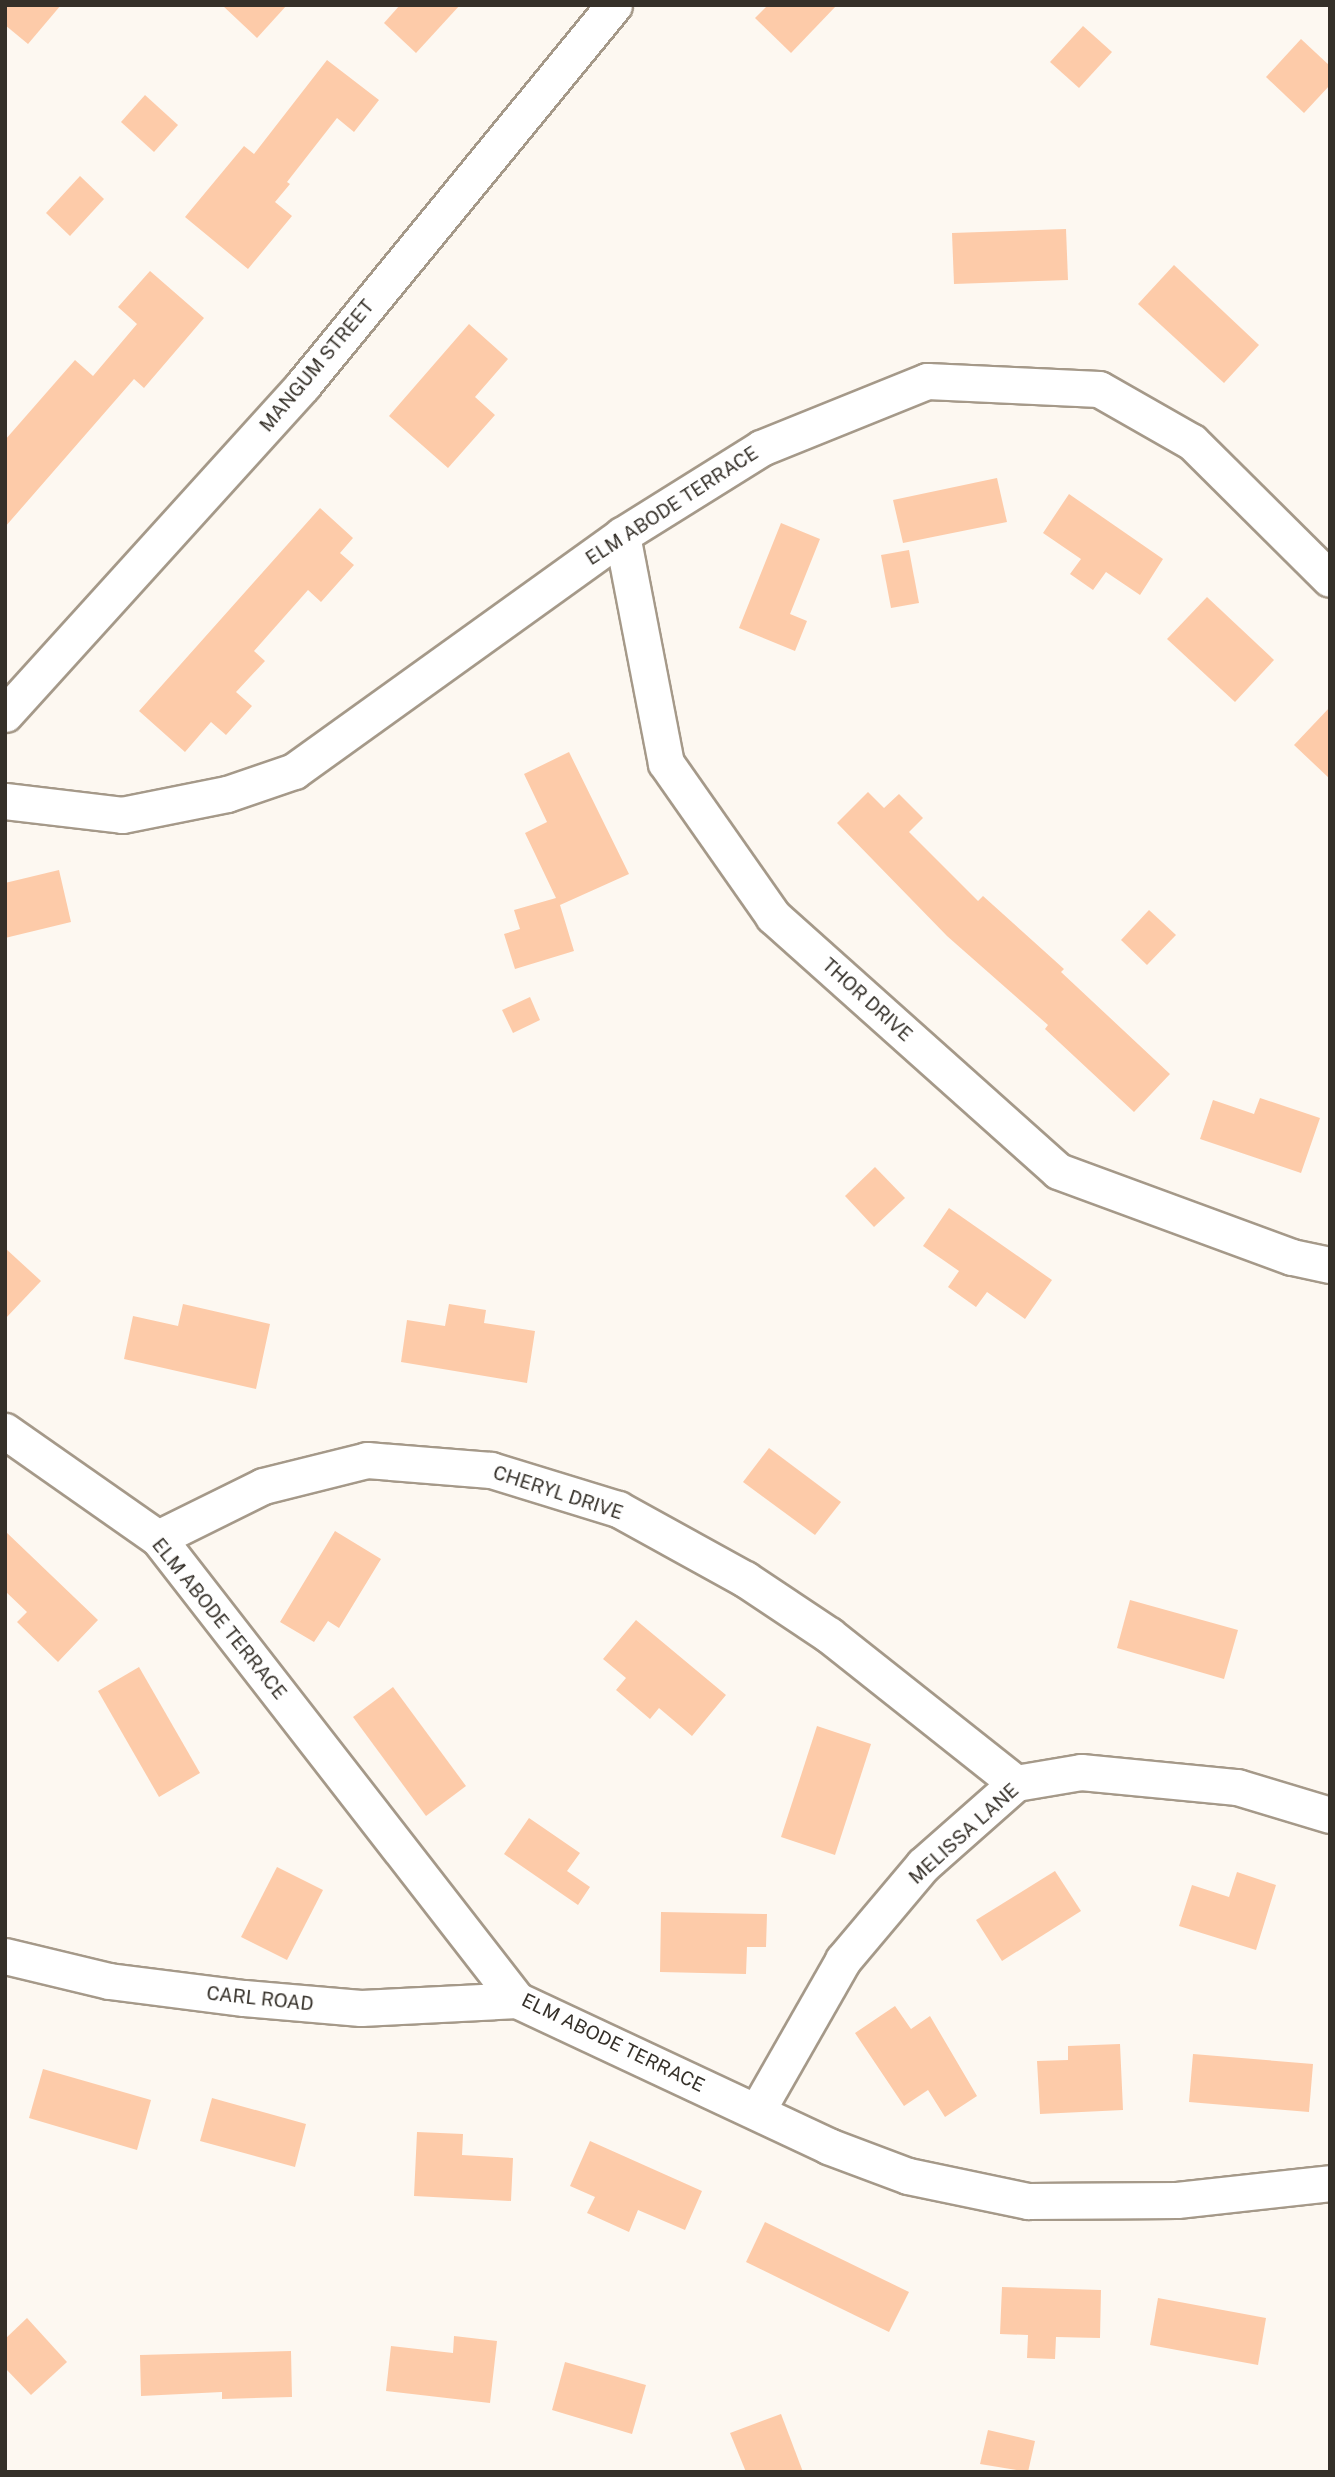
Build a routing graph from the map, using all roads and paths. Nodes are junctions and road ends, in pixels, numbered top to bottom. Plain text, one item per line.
1 (614, 5) edge
2 (622, 535) junction
3 (1330, 579) edge
4 (5, 714) edge
5 (5, 801) edge
6 (1330, 1265) edge
7 (5, 1431) edge
8 (158, 1538) junction
9 (1016, 1783) junction
10 (1330, 1815) edge
11 (5, 1956) edge
12 (517, 2000) junction
13 (757, 2111) junction
14 (1330, 2183) edge

1 - 4 street, MANGUM STREET
2 - 3 street, ELM ABODE TERRACE
2 - 5 street, ELM ABODE TERRACE
2 - 6 street, THOR DRIVE
7 - 8 street, ELM ABODE TERRACE
8 - 9 street, CHERYL DRIVE
8 - 12 street, ELM ABODE TERRACE
9 - 10 street, MELISSA LANE
9 - 13 street, MELISSA LANE
11 - 12 street, CARL ROAD
12 - 13 street, ELM ABODE TERRACE
13 - 14 street, ELM ABODE TERRACE

